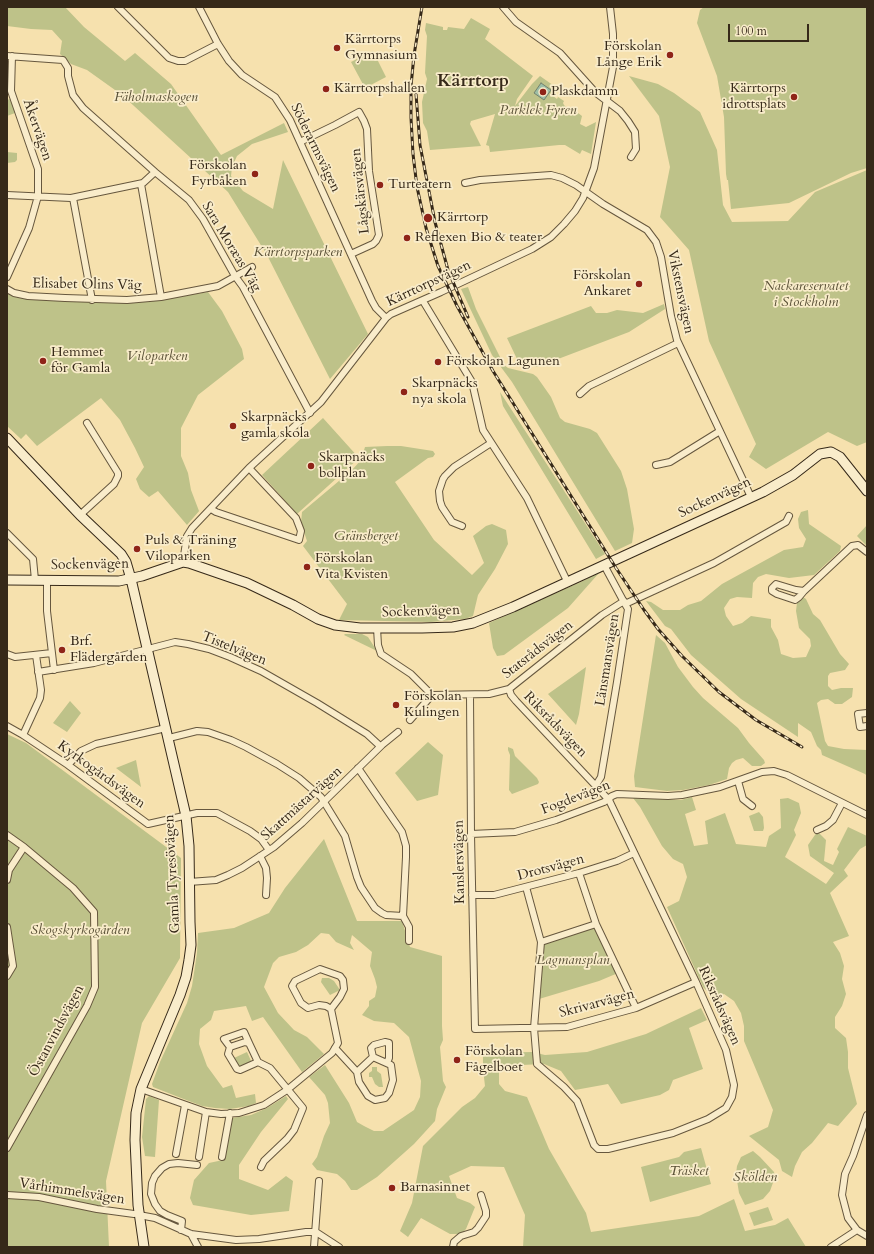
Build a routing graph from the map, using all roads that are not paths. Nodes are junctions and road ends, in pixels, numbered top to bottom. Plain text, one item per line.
1 (118, 7) edge
2 (199, 7) edge
3 (502, 7) edge
4 (610, 7) edge
5 (218, 44) junction
6 (10, 56) edge
7 (607, 102) junction
8 (300, 142) junction
9 (631, 157) dead end
10 (155, 172) junction
11 (465, 183) dead end
12 (141, 184) junction
13 (586, 191) junction
14 (7, 195) edge
15 (38, 196) junction
16 (73, 198) junction
17 (351, 254) junction
18 (252, 267) dead end
19 (235, 276) junction
20 (7, 278) edge
21 (7, 289) edge
22 (161, 297) junction
23 (92, 300) junction
24 (423, 301) junction
25 (386, 318) junction
26 (678, 343) junction
27 (580, 394) dead end
28 (310, 413) junction
29 (87, 422) dead end
30 (720, 431) junction
31 (7, 438) edge
32 (491, 443) junction
33 (656, 465) dead end
34 (250, 468) junction
35 (867, 491) edge
36 (751, 497) junction
37 (211, 509) junction
38 (80, 515) junction
39 (790, 516) dead end
40 (462, 526) dead end
41 (7, 533) edge
42 (867, 552) edge
43 (183, 562) junction
44 (604, 565) junction
45 (131, 579) junction
46 (7, 580) edge
47 (35, 580) junction
48 (47, 580) junction
49 (567, 581) junction
50 (804, 590) junction
51 (624, 602) junction
52 (377, 628) junction
53 (147, 650) junction
54 (52, 653) junction
55 (7, 654) edge
56 (36, 655) junction
57 (54, 670) junction
58 (38, 672) junction
59 (509, 689) junction
60 (432, 695) junction
61 (470, 695) junction
62 (867, 713) edge
63 (410, 720) dead end
64 (7, 726) edge
65 (867, 726) edge
66 (166, 728) junction
67 (398, 732) dead end
68 (23, 735) junction
69 (168, 738) junction
70 (380, 746) junction
71 (68, 765) junction
72 (358, 768) junction
73 (738, 781) junction
74 (596, 785) junction
75 (608, 799) junction
76 (324, 801) junction
77 (842, 803) junction
78 (752, 806) dead end
79 (867, 814) edge
80 (186, 816) junction
81 (817, 830) dead end
82 (471, 834) junction
83 (7, 835) edge
84 (24, 847) junction
85 (269, 850) junction
86 (634, 853) junction
87 (260, 856) junction
88 (579, 873) junction
89 (7, 880) edge
90 (189, 882) junction
91 (526, 887) junction
92 (472, 895) junction
93 (266, 896) dead end
94 (403, 916) junction
95 (596, 924) junction
96 (7, 927) edge
97 (409, 940) dead end
98 (541, 942) junction
99 (7, 976) edge
100 (696, 982) junction
101 (636, 1008) junction
102 (331, 1009) junction
103 (534, 1028) junction
104 (475, 1029) joint
105 (249, 1043) junction
106 (230, 1047) junction
107 (335, 1048) junction
108 (373, 1057) junction
109 (258, 1062) junction
110 (387, 1063) junction
111 (357, 1072) junction
112 (142, 1089) junction
113 (287, 1090) junction
114 (184, 1105) junction
115 (206, 1112) junction
116 (230, 1113) junction
117 (867, 1115) edge
118 (7, 1148) edge
119 (176, 1154) dead end
120 (198, 1157) dead end
121 (222, 1157) dead end
122 (197, 1165) dead end
123 (261, 1167) dead end
124 (319, 1181) dead end
125 (7, 1194) edge
126 (481, 1195) dead end
127 (136, 1214) junction
128 (181, 1230) junction
129 (857, 1230) junction
130 (316, 1232) junction
131 (191, 1234) junction
132 (867, 1236) edge
133 (144, 1247) edge
134 (198, 1247) edge
135 (314, 1247) edge
136 (339, 1247) edge
137 (454, 1247) edge
138 (832, 1247) edge

1 - 5 street
2 - 5 street, Söderarmsvägen
3 - 7 street
4 - 7 street, Kärrtorpsvägen
5 - 8 street, Söderarmsvägen
6 - 10 street, Sara Moræas Väg
6 - 15 street, Åkervägen
7 - 9 street
7 - 13 street, Kärrtorpsvägen
8 - 17 street, Söderarmsvägen
8 - 17 street, Lågskärsvägen
10 - 12 street
10 - 19 street, Sara Moræas Väg
11 - 13 street, Vikstensvägen
12 - 16 street
12 - 22 street
13 - 24 street, Kärrtorpsvägen
13 - 26 street, Vikstensvägen
14 - 15 street
15 - 16 street
15 - 20 street, Åkervägen
16 - 23 street
17 - 25 street, Söderarmsvägen
18 - 19 street, Elisabet Olins Väg
19 - 22 street, Elisabet Olins Väg
19 - 28 street, Sara Moræas Väg
21 - 23 street, Elisabet Olins Väg
22 - 23 street, Elisabet Olins Väg
24 - 25 street, Kärrtorpsvägen
24 - 32 street
25 - 28 street, Kärrtorpsvägen
26 - 27 street
26 - 30 street, Vikstensvägen
28 - 34 street, Kärrtorpsvägen
29 - 38 street
30 - 33 street
30 - 36 street, Vikstensvägen
31 - 38 street, Gamla Tyresövägen
32 - 40 street
32 - 49 street
34 - 37 street, Kärrtorpsvägen
34 - 37 street
35 - 36 street, Sockenvägen
36 - 44 street, Sockenvägen
37 - 43 street, Kärrtorpsvägen
38 - 45 street, Gamla Tyresövägen
39 - 51 street, Länsmansvägen
41 - 47 street
42 - 50 street
43 - 45 street, Sockenvägen
43 - 52 street, Sockenvägen
44 - 49 street, Sockenvägen
44 - 51 street
45 - 48 street, Sockenvägen
45 - 53 street, Gamla Tyresövägen
46 - 47 street, Sockenvägen
47 - 48 street, Sockenvägen
48 - 54 street
49 - 52 street, Sockenvägen
50 - 50 street
51 - 59 street, Statsrådsvägen
51 - 74 street, Länsmansvägen
52 - 60 street
53 - 57 street, Tistelvägen
53 - 66 street, Gamla Tyresövägen
53 - 70 street, Tistelvägen
54 - 56 street
54 - 57 street
55 - 56 street
56 - 58 street
57 - 58 street, Tistelvägen
58 - 68 street
59 - 61 street, Statsrådsvägen
59 - 74 street, Riksrådsvägen
60 - 61 street, Statsrådsvägen
60 - 63 street
61 - 82 street, Kanslersvägen
62 - 65 street
64 - 68 street, Kyrkogårdsvägen
66 - 69 street, Gamla Tyresövägen
66 - 71 street
67 - 70 street, Skattmästarvägen
68 - 71 street, Kyrkogårdsvägen
69 - 76 street
69 - 80 street, Gamla Tyresövägen
70 - 72 street, Skattmästarvägen
71 - 80 street, Kyrkogårdsvägen
72 - 76 street, Skattmästarvägen
72 - 94 street
73 - 75 street, Fogdevägen
73 - 77 street, Fogdevägen
73 - 78 street
74 - 75 street, Riksrådsvägen
75 - 82 street, Fogdevägen
75 - 86 street, Riksrådsvägen
76 - 85 street, Skattmästarvägen
76 - 94 street
77 - 79 street, Fogdevägen
77 - 81 street
80 - 85 street, Kyrkogårdsvägen
80 - 90 street, Gamla Tyresövägen
82 - 92 street, Kanslersvägen
83 - 84 street, Östanvindsvägen
84 - 89 street
84 - 118 street, Östanvindsvägen
85 - 87 street, Skattmästarvägen
86 - 88 street, Drotsvägen
86 - 100 street, Riksrådsvägen
87 - 90 street, Skattmästarvägen
87 - 93 street
88 - 91 street, Drotsvägen
88 - 95 street
90 - 112 street, Gamla Tyresövägen
91 - 92 street, Drotsvägen
91 - 98 street
92 - 104 street, Kanslersvägen
94 - 97 street
95 - 98 street
95 - 101 street
96 - 99 street
98 - 103 street
100 - 101 street, Skrivarvägen
100 - 103 street, Riksrådsvägen
101 - 103 street, Skrivarvägen
102 - 102 street
102 - 107 street
103 - 104 street, Skrivarvägen
105 - 106 street
105 - 106 street
105 - 109 street
106 - 109 street
107 - 111 street
107 - 113 street
108 - 110 street
108 - 110 street
108 - 111 street
109 - 113 street
110 - 111 street
112 - 114 street
112 - 127 street, Gamla Tyresövägen
113 - 116 street
113 - 123 street
114 - 115 street
114 - 119 street
115 - 116 street
115 - 120 street
116 - 121 street
117 - 129 street
122 - 128 street
124 - 130 street
125 - 127 street, Vårhimmelsvägen
126 - 137 street
127 - 128 street, Vårhimmelsvägen
127 - 133 street, Gamla Tyresövägen
128 - 131 street, Vårhimmelsvägen
129 - 132 street
129 - 138 street
130 - 131 street, Vårhimmelsvägen
130 - 135 street
130 - 136 street
131 - 134 street

